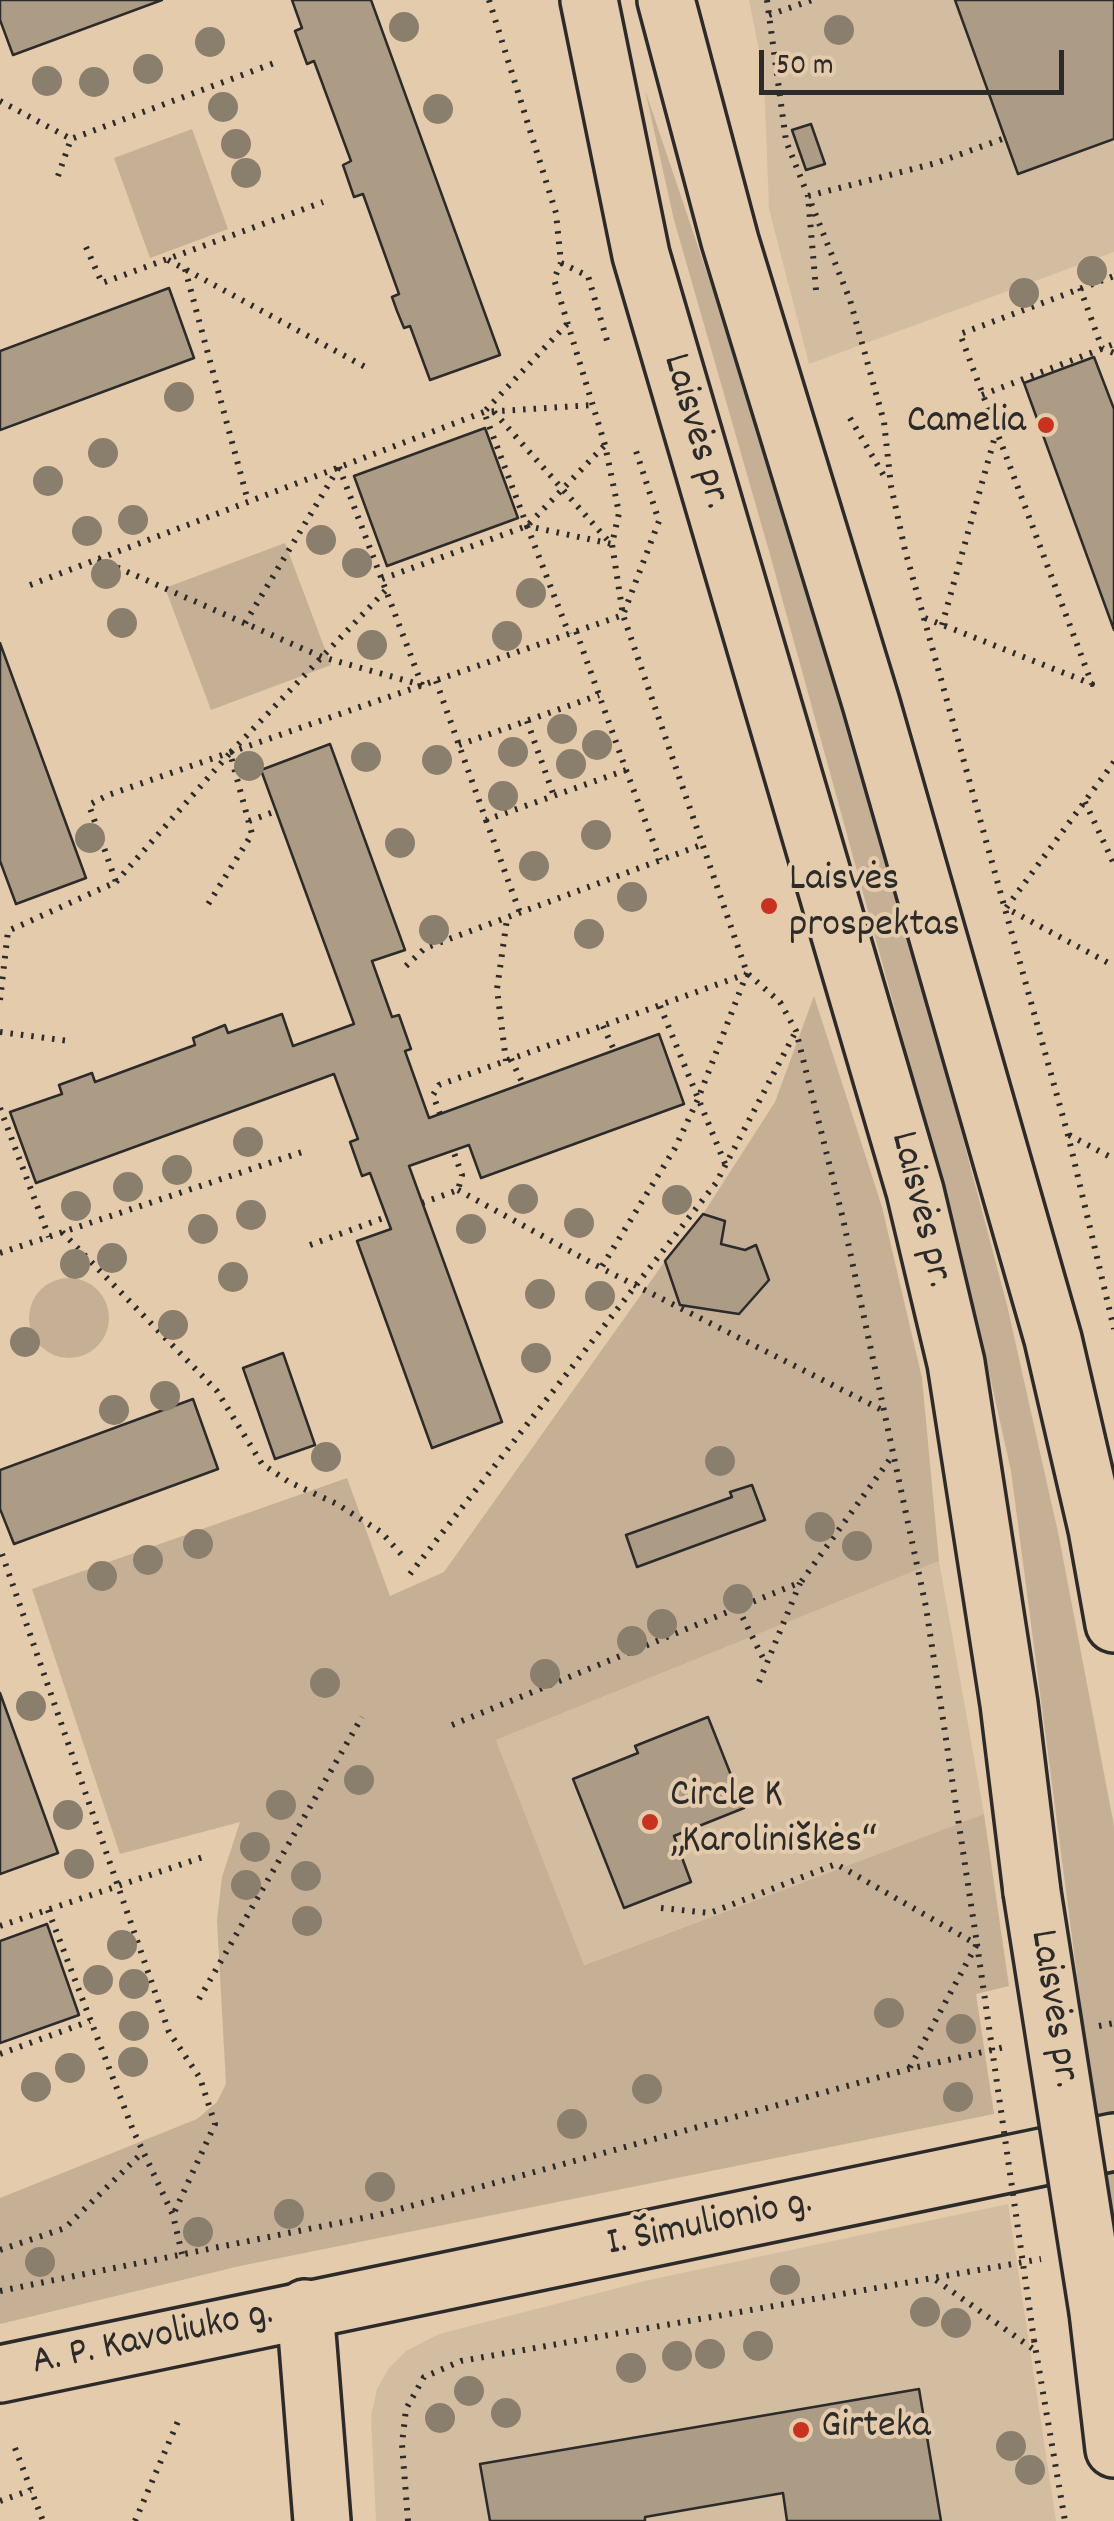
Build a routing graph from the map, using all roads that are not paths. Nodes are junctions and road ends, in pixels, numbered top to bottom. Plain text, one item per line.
1 (551, 0) edge
2 (589, 0) edge
3 (666, 0) edge
4 (702, 0) edge
5 (730, 241) junction
6 (641, 255) junction
7 (1114, 1624) edge
8 (1114, 2142) edge
9 (305, 2308) junction
10 (0, 2374) edge
11 (1114, 2449) edge
12 (322, 2521) edge

1 - 6 main road
2 - 6 main road, Laisvės pr.
3 - 5 main road
4 - 5 main road
5 - 7 main road
6 - 11 main road, Laisvės pr., bridge
8 - 9 main road, I. Šimulionio g.
9 - 10 main road, A. P. Kavoliuko g.
9 - 12 main road

